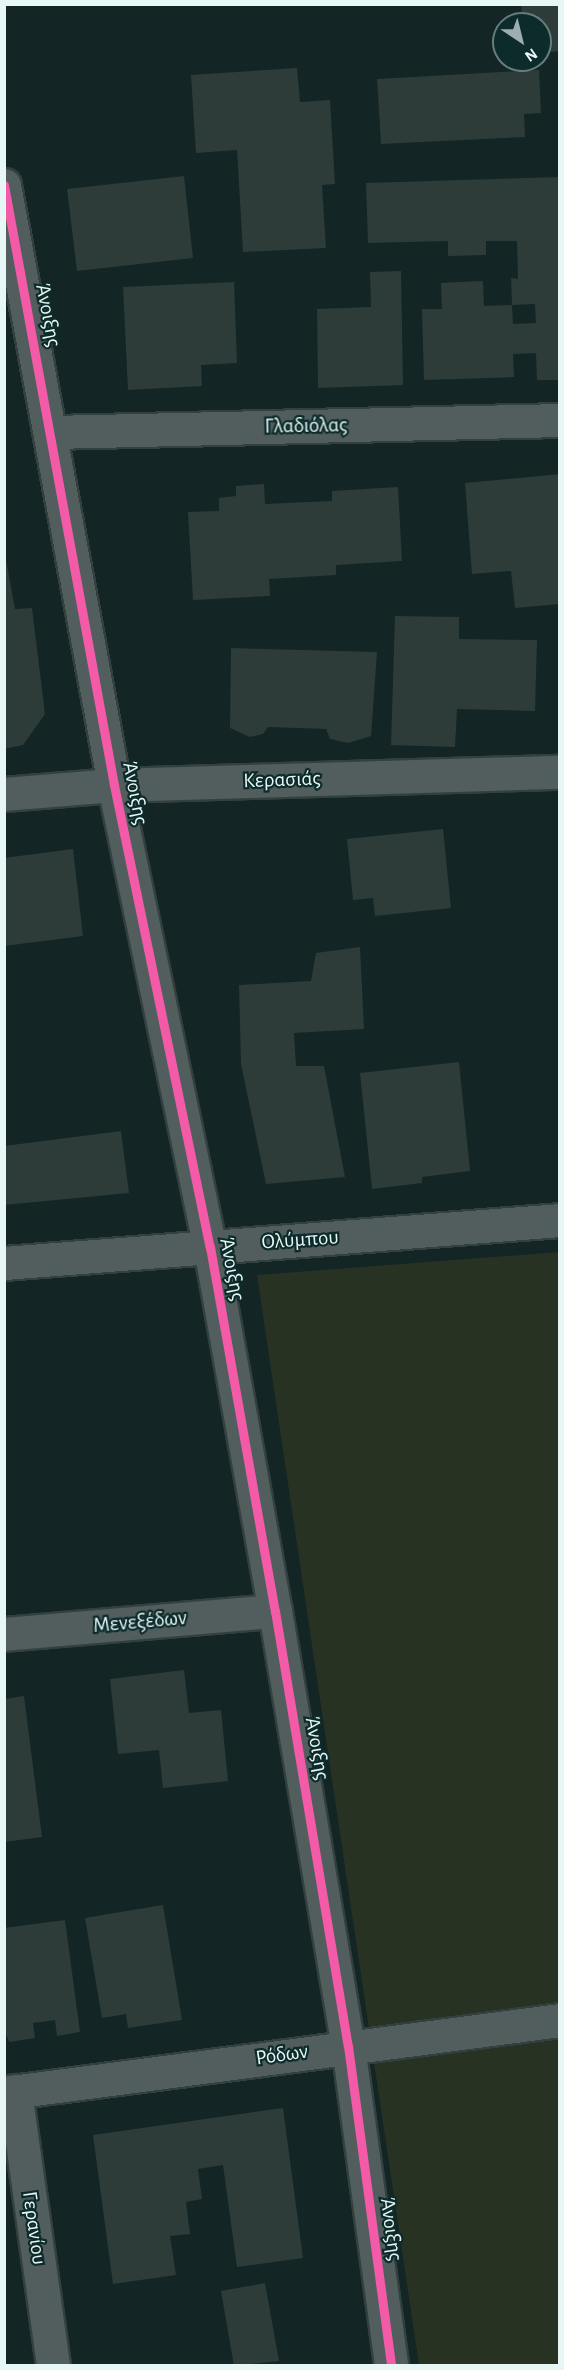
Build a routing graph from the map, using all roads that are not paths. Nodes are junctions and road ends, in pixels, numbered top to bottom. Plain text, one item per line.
1 (6, 201) edge
2 (560, 420) edge
3 (52, 432) junction
4 (560, 772) edge
5 (114, 785) junction
6 (4, 794) edge
7 (560, 1220) edge
8 (210, 1247) junction
9 (4, 1263) edge
10 (275, 1611) junction
11 (4, 1634) edge
12 (560, 2020) edge
13 (348, 2046) junction
14 (10, 2092) edge
15 (53, 2366) edge
16 (391, 2366) edge

1 - 3 street, Άνοιξης
2 - 3 street, Γλαδιόλας
3 - 5 street, Άνοιξης
4 - 5 street, Κερασιάς
5 - 6 street, Κερασιάς
5 - 8 street, Άνοιξης
7 - 8 street, Ολύμπου
8 - 9 street, Ολύμπου
8 - 10 street, Άνοιξης
10 - 11 street, Μενεξέδων
10 - 13 street, Άνοιξης
12 - 13 street, Ρόδων
13 - 14 street, Ρόδων
13 - 16 street, Άνοιξης
14 - 15 street, Γερανίου

